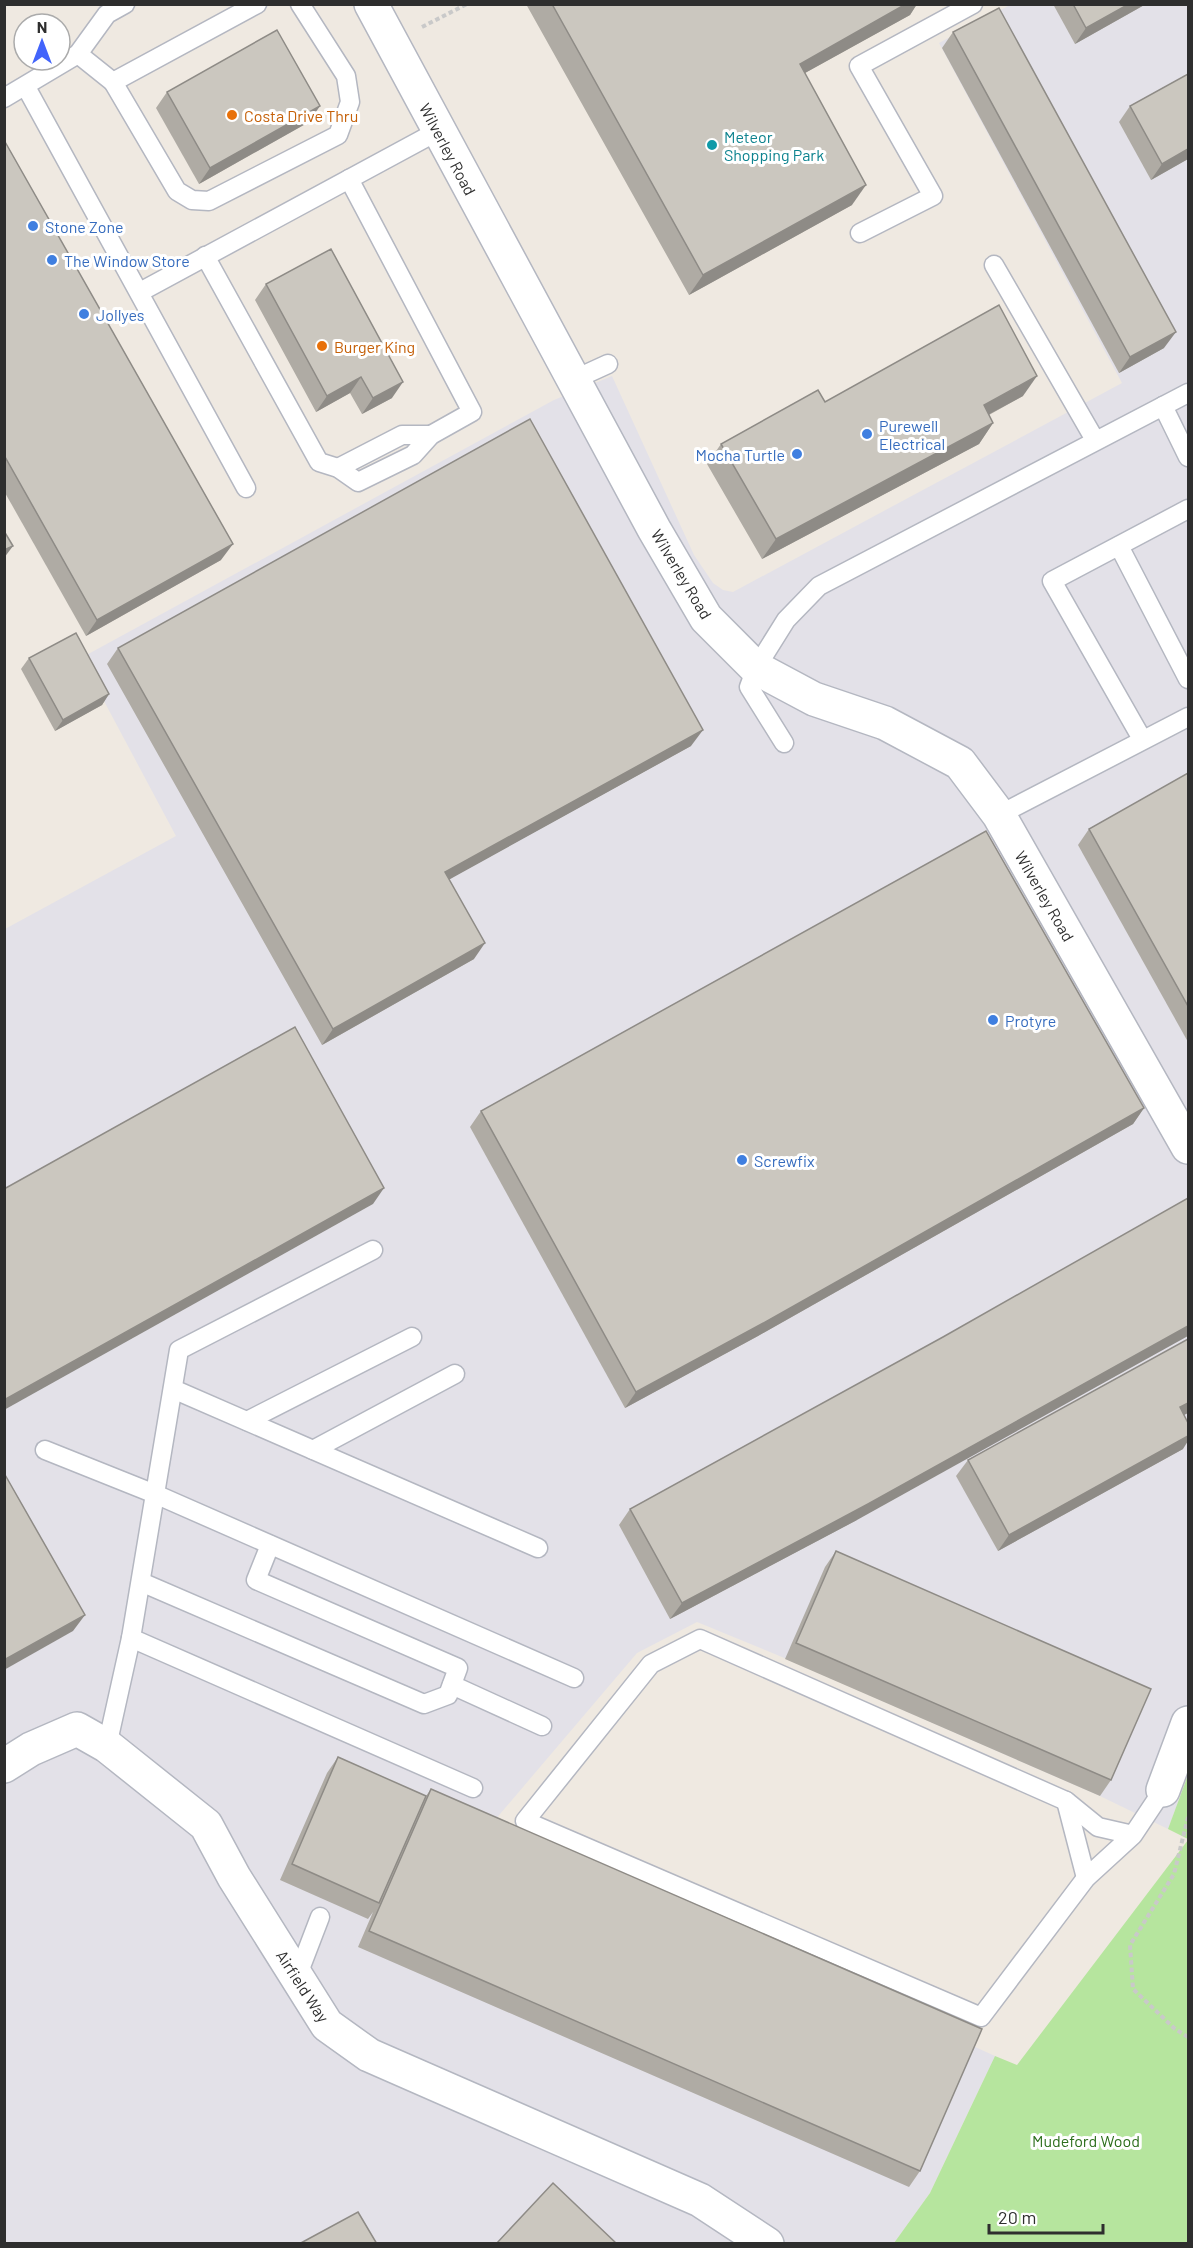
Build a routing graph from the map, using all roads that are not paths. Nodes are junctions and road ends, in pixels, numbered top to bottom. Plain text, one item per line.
1 (124, 4) edge
2 (257, 4) edge
3 (300, 4) edge
4 (371, 4) edge
5 (972, 4) edge
6 (78, 54) junction
7 (113, 82) junction
8 (26, 87) junction
9 (4, 98) edge
10 (438, 131) junction
11 (349, 179) junction
12 (860, 233) dead end
13 (205, 256) junction
14 (994, 265) dead end
15 (140, 292) junction
16 (608, 364) dead end
17 (573, 380) junction
18 (1188, 393) edge
19 (1163, 406) junction
20 (1095, 440) junction
21 (1188, 457) edge
22 (246, 488) dead end
23 (1188, 509) edge
24 (1119, 546) junction
25 (756, 668) junction
26 (1188, 679) edge
27 (1188, 717) edge
28 (1143, 739) junction
29 (784, 743) dead end
30 (999, 815) junction
31 (1188, 1147) edge
32 (373, 1250) dead end
33 (412, 1337) dead end
34 (455, 1374) dead end
35 (173, 1389) junction
36 (247, 1422) junction
37 (45, 1450) dead end
38 (313, 1450) junction
39 (155, 1494) junction
40 (270, 1545) junction
41 (538, 1548) dead end
42 (141, 1582) junction
43 (131, 1638) junction
44 (574, 1678) dead end
45 (452, 1685) junction
46 (1188, 1723) edge
47 (542, 1726) dead end
48 (107, 1746) junction
49 (4, 1766) edge
50 (473, 1788) dead end
51 (1163, 1790) joint
52 (1066, 1801) junction
53 (1133, 1834) junction
54 (1086, 1878) junction
55 (320, 1917) dead end
56 (297, 1977) junction
57 (767, 2244) edge

1 - 6 lane
2 - 7 lane
3 - 7 lane
4 - 10 street, Wilverley Road
5 - 12 lane
6 - 7 lane
6 - 8 lane
8 - 9 lane
8 - 15 lane
10 - 11 lane
10 - 17 street, Wilverley Road
11 - 13 lane
11 - 13 lane
13 - 15 lane
14 - 20 lane
15 - 22 lane
16 - 17 lane
17 - 25 street, Wilverley Road
18 - 19 lane
19 - 20 lane
19 - 21 lane
20 - 25 lane
23 - 24 lane
24 - 26 lane
24 - 28 lane
25 - 29 lane
25 - 30 street, Wilverley Road
27 - 28 lane
28 - 30 lane
30 - 31 street, Wilverley Road
32 - 35 lane
33 - 36 lane
34 - 38 lane
35 - 36 lane
35 - 39 lane
36 - 38 lane
37 - 39 lane
38 - 41 lane
39 - 40 lane
39 - 42 lane
40 - 44 lane
40 - 45 lane
42 - 43 lane
42 - 45 lane
43 - 48 lane
43 - 50 lane
45 - 47 lane
46 - 51 street
48 - 49 street, Airfield Way
48 - 56 street, Airfield Way
51 - 53 lane
52 - 53 lane
52 - 54 lane
52 - 54 lane
53 - 54 lane
55 - 56 lane
56 - 57 street, Airfield Way

